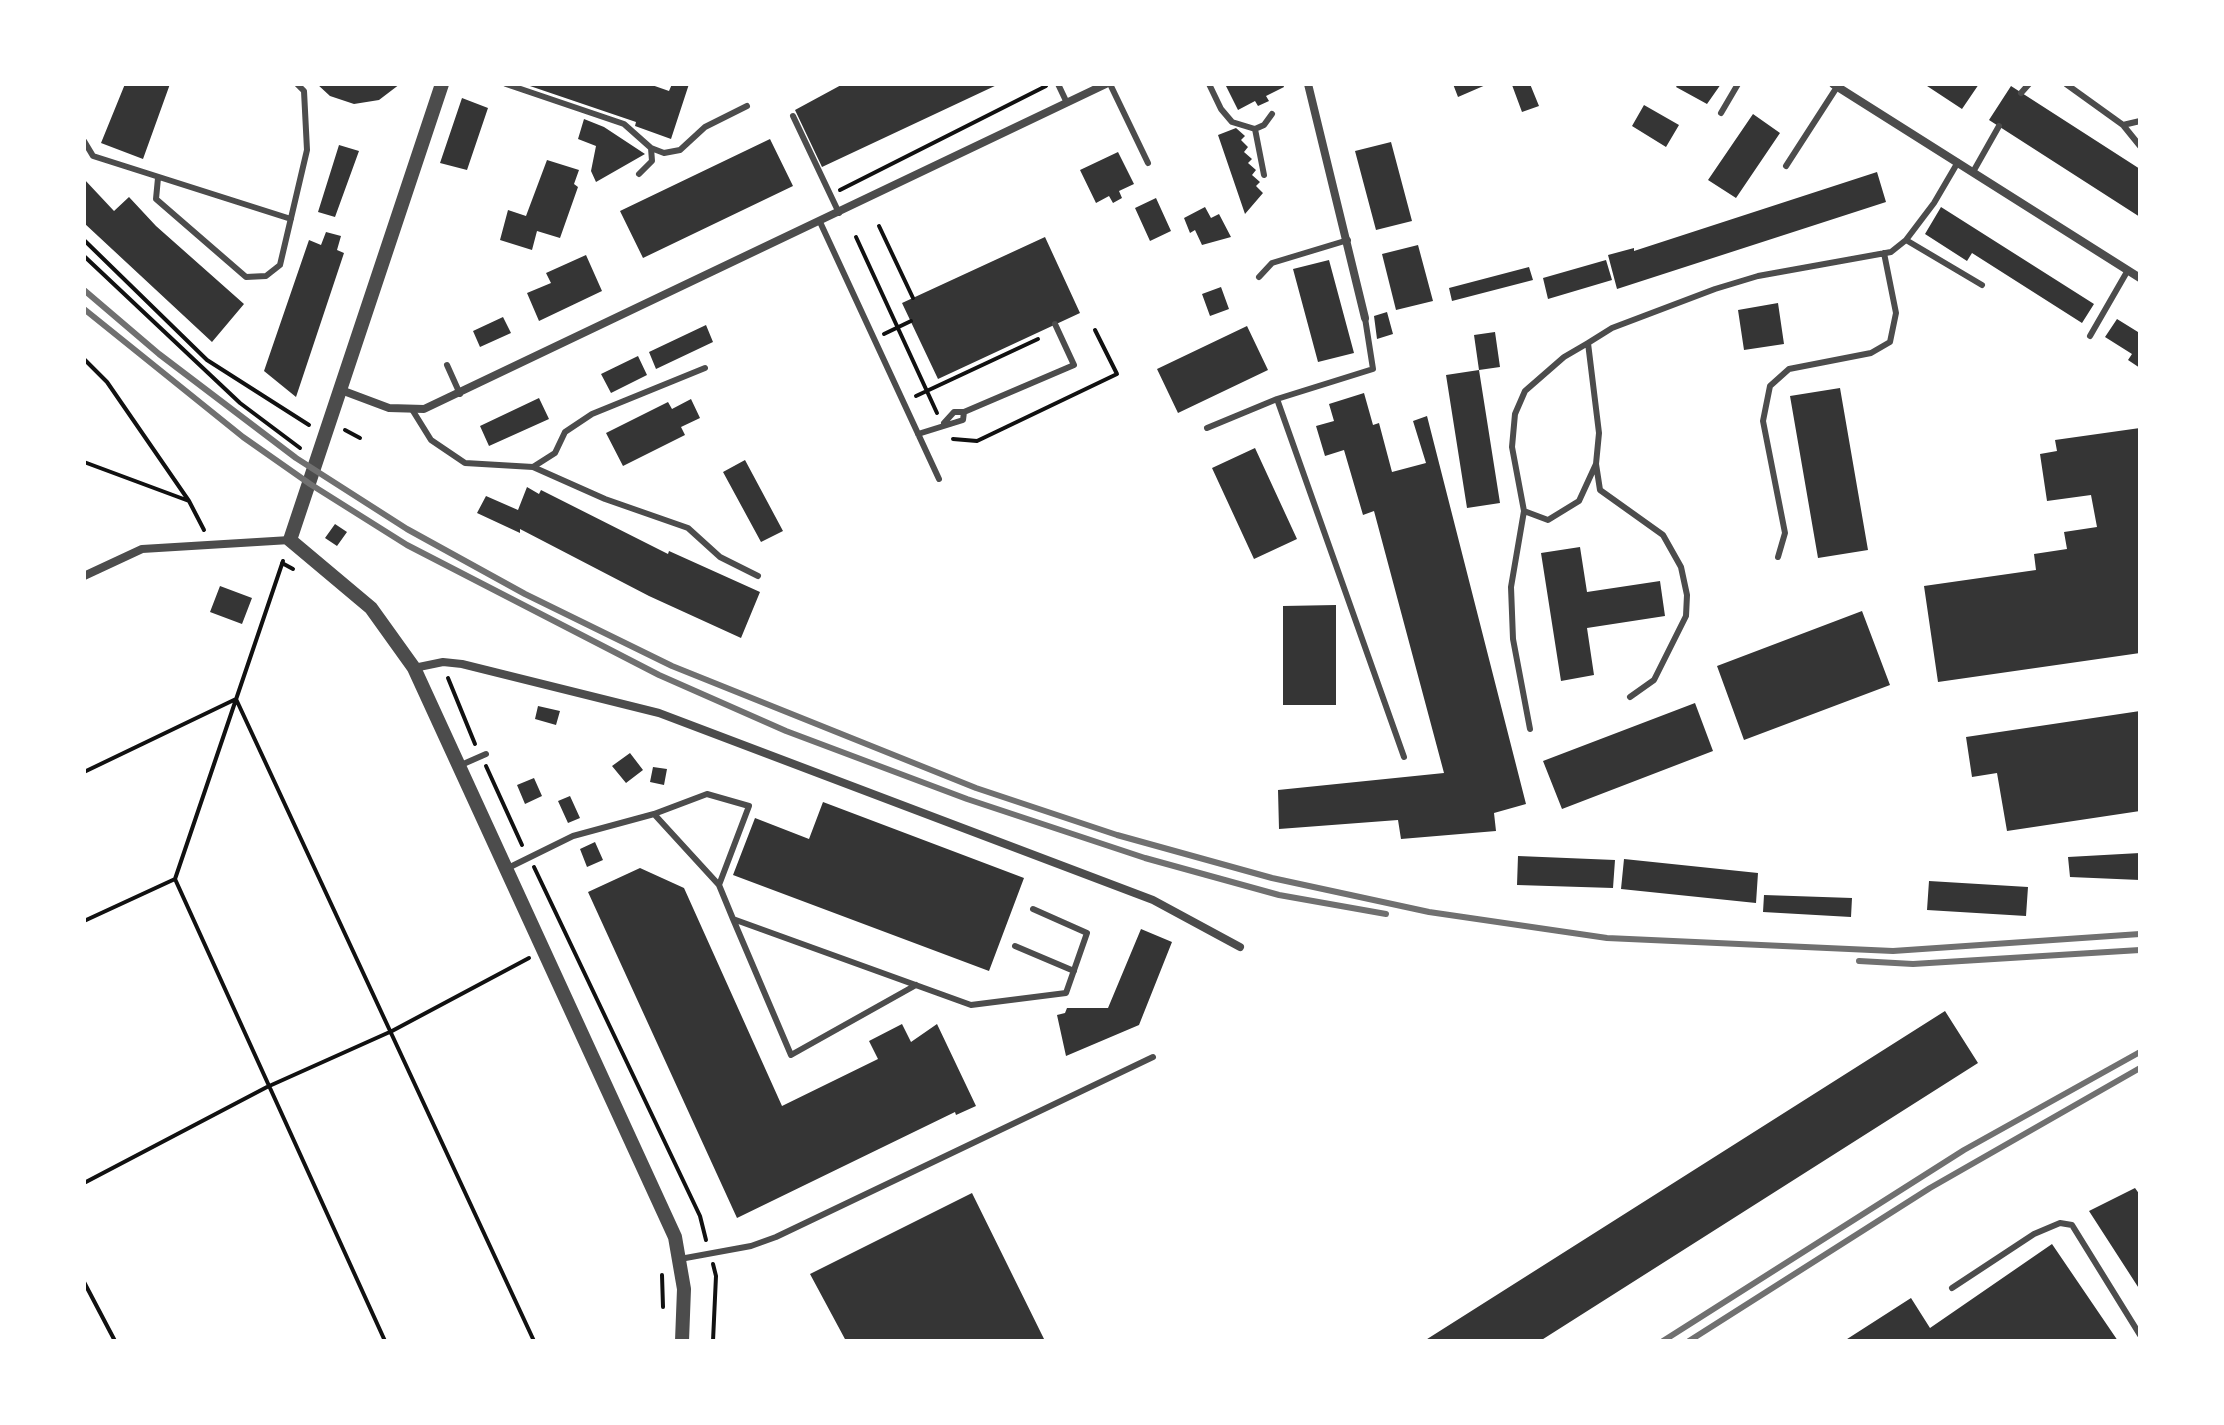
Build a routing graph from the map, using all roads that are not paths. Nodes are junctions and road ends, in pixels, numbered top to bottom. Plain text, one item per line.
1 (297, 84) edge
2 (442, 84) edge
3 (506, 84) edge
4 (1058, 84) edge
5 (1108, 84) edge
6 (1209, 84) edge
7 (1308, 84) edge
8 (1738, 84) edge
9 (2029, 84) edge
10 (2066, 84) edge
11 (1835, 85) edge
12 (2021, 93) dead end
13 (1067, 103) junction
14 (747, 106) dead end
15 (1721, 113) dead end
16 (1272, 114) dead end
17 (793, 116) dead end
18 (2140, 121) edge
19 (2123, 125) junction
20 (1999, 126) dead end
21 (1255, 129) junction
22 (84, 141) edge
23 (2140, 146) edge
24 (651, 148) junction
25 (1958, 162) junction
26 (1148, 163) dead end
27 (1786, 166) dead end
28 (1973, 172) junction
29 (639, 174) dead end
30 (1264, 175) dead end
31 (158, 178) junction
32 (839, 213) junction
33 (291, 219) junction
34 (820, 222) junction
35 (1348, 240) junction
36 (1906, 240) junction
37 (1884, 253) junction
38 (2128, 270) junction
39 (1259, 277) dead end
40 (2140, 278) edge
41 (1982, 285) dead end
42 (1365, 318) joint
43 (1055, 324) dead end
44 (2090, 336) dead end
45 (1588, 343) junction
46 (447, 365) dead end
47 (705, 368) dead end
48 (341, 390) junction
49 (460, 394) junction
50 (1277, 399) junction
51 (413, 411) junction
52 (1207, 428) dead end
53 (918, 434) junction
54 (1596, 464) junction
55 (533, 467) junction
56 (939, 479) dead end
57 (1524, 511) junction
58 (290, 540) junction
59 (1778, 557) dead end
60 (84, 576) edge
61 (758, 576) dead end
62 (414, 668) junction
63 (1630, 697) dead end
64 (1530, 729) dead end
65 (483, 755) road end
66 (1404, 757) dead end
67 (461, 765) junction
68 (654, 814) junction
69 (508, 868) junction
70 (719, 885) junction
71 (1033, 909) dead end
72 (733, 919) junction
73 (1015, 946) dead end
74 (1240, 947) dead end
75 (1074, 971) junction
76 (916, 985) junction
77 (1153, 1057) dead end
78 (680, 1259) junction
79 (1952, 1288) dead end
80 (2140, 1335) edge
81 (682, 1341) edge

1 - 33 lane
2 - 48 street
3 - 24 lane
4 - 13 lane
5 - 13 street
5 - 26 lane
6 - 21 lane
7 - 35 street
8 - 15 lane
9 - 12 lane
10 - 19 lane
11 - 25 street
11 - 27 lane
13 - 32 street
14 - 24 lane
16 - 21 lane
17 - 32 lane
18 - 19 lane
19 - 23 lane
20 - 28 lane
21 - 30 lane
22 - 31 lane
24 - 29 lane
25 - 28 street
25 - 36 lane
28 - 38 street
31 - 33 lane
31 - 33 lane
32 - 34 street
34 - 49 street
34 - 53 lane
35 - 39 lane
35 - 42 street
36 - 37 lane
36 - 41 lane
37 - 45 lane
37 - 59 lane
38 - 40 street
38 - 44 lane
42 - 50 lane
43 - 53 lane
45 - 54 lane
45 - 57 lane
46 - 49 lane
47 - 55 lane
48 - 51 street
48 - 58 street
49 - 51 street
50 - 52 lane
50 - 66 lane
51 - 55 lane
53 - 56 lane
54 - 57 lane
54 - 63 lane
55 - 61 lane
57 - 64 lane
58 - 60 street
58 - 62 street
62 - 67 street
62 - 74 street
65 - 67 lane
67 - 69 street
68 - 69 lane
68 - 70 lane
68 - 70 lane
69 - 78 street
70 - 72 lane
71 - 75 lane
72 - 76 lane
72 - 76 lane
73 - 75 lane
75 - 76 lane
77 - 78 lane
78 - 81 street
79 - 80 lane

